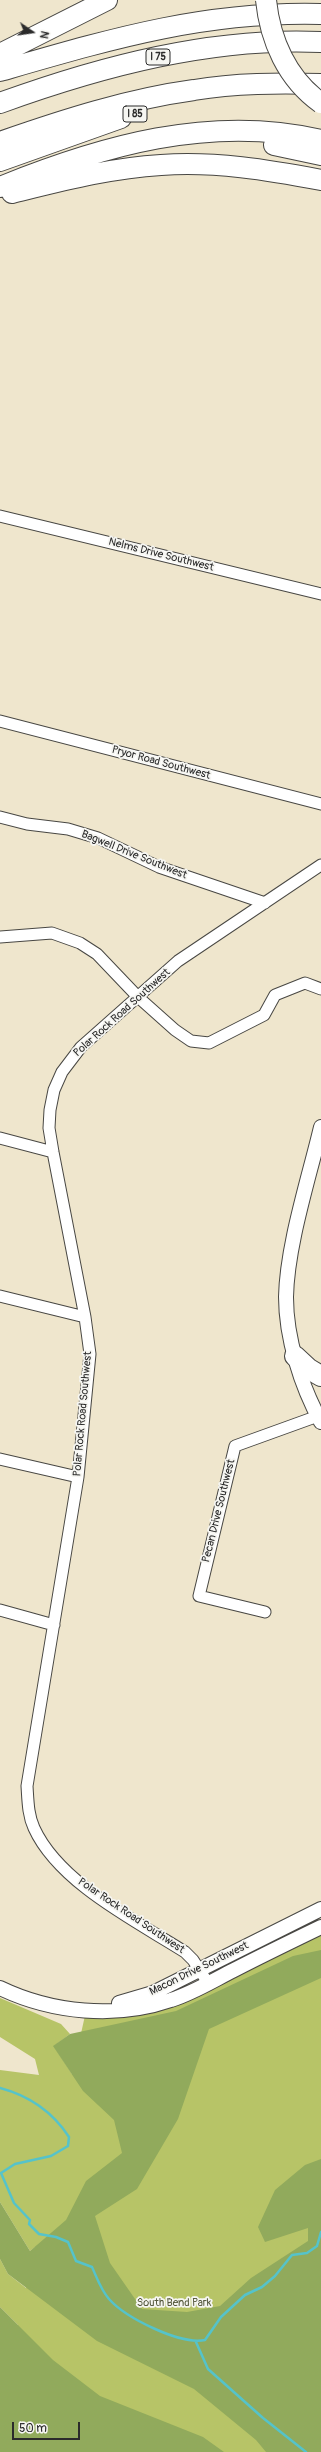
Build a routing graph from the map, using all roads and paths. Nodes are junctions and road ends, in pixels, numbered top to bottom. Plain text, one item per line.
1 (107, 0) edge
2 (266, 0) edge
3 (321, 14) edge
4 (321, 42) edge
5 (0, 54) edge
6 (0, 71) edge
7 (275, 83) junction
8 (321, 84) edge
9 (321, 102) edge
10 (0, 103) edge
11 (160, 138) junction
12 (321, 140) edge
13 (0, 142) edge
14 (321, 155) edge
15 (0, 161) edge
16 (321, 180) edge
17 (0, 187) edge
18 (0, 196) edge
19 (0, 516) edge
20 (321, 594) edge
21 (0, 721) edge
22 (321, 804) edge
23 (0, 817) edge
24 (321, 865) edge
25 (265, 903) junction
26 (0, 937) edge
27 (321, 989) edge
28 (138, 997) junction
29 (321, 1127) edge
30 (0, 1138) edge
31 (53, 1152) junction
32 (0, 1296) edge
33 (85, 1318) junction
34 (295, 1356) junction
35 (321, 1376) edge
36 (319, 1419) edge
37 (0, 1459) edge
38 (78, 1477) junction
39 (0, 1610) edge
40 (265, 1612) dead end
41 (54, 1625) junction
42 (321, 1909) edge
43 (321, 1927) edge
44 (200, 1970) junction
45 (208, 1983) junction
46 (0, 1988) edge
47 (71, 2008) junction

1 - 5 highway
2 - 9 highway, bridge
3 - 6 highway
4 - 10 highway, I 75
7 - 8 highway
7 - 13 highway
7 - 15 highway, I 85
11 - 12 highway
11 - 14 highway
11 - 17 highway
16 - 18 highway
19 - 20 street, Nelms Drive Southwest
21 - 22 street, Pryor Road Southwest
23 - 25 street, Bagwell Drive Southwest
24 - 25 street, Polar Rock Road Southwest
25 - 28 street, Polar Rock Road Southwest
26 - 28 street
27 - 28 street
28 - 31 street, Polar Rock Road Southwest
29 - 34 street
30 - 31 street
31 - 33 street, Polar Rock Road Southwest
32 - 33 street
33 - 38 street, Polar Rock Road Southwest
34 - 35 highway
34 - 36 street
36 - 40 street, Pecan Drive Southwest
37 - 38 street
38 - 41 street, Polar Rock Road Southwest
39 - 41 street
41 - 44 street, Polar Rock Road Southwest
42 - 44 street, Macon Drive Southwest
43 - 45 street, Macon Drive Southwest
44 - 45 street, Polar Rock Road Southwest
44 - 47 street, Macon Drive Southwest
45 - 47 street, Macon Drive Southwest
46 - 47 street, Macon Drive Southwest

